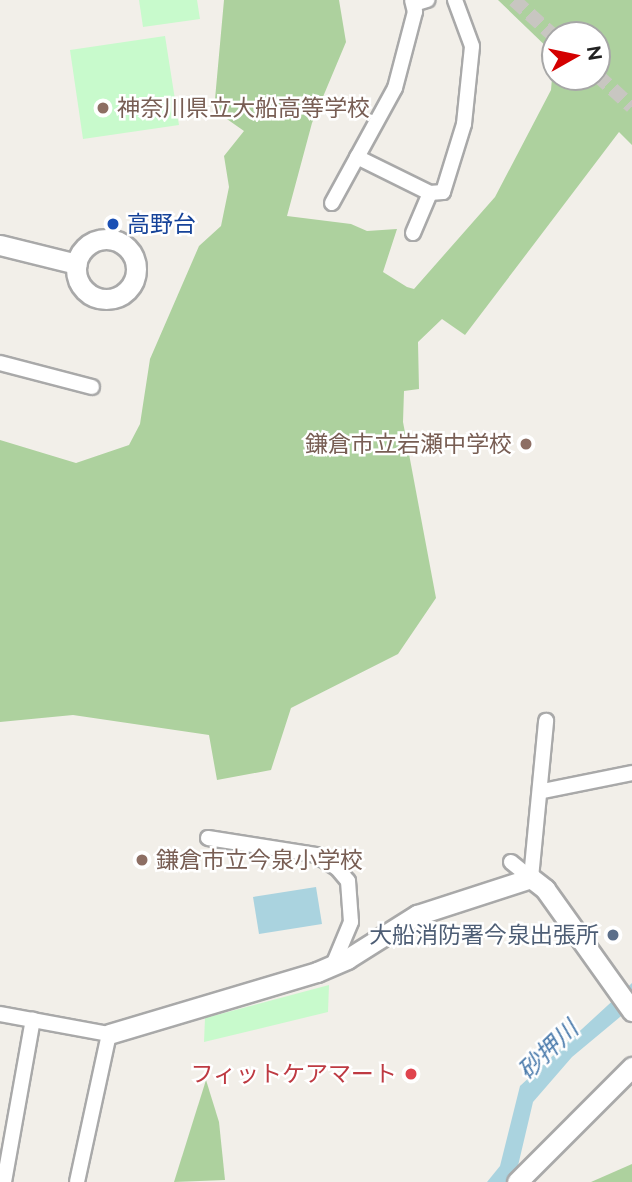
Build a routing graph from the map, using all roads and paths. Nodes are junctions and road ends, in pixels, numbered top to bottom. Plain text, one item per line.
1 (455, 0) edge
2 (418, 1) edge
3 (357, 157) junction
4 (430, 193) junction
5 (332, 203) dead end
6 (413, 233) dead end
7 (0, 245) edge
8 (77, 264) dead end
9 (0, 363) edge
10 (92, 387) dead end
11 (546, 721) dead end
12 (632, 773) edge
13 (543, 791) junction
14 (208, 838) dead end
15 (511, 862) dead end
16 (531, 878) junction
17 (333, 965) junction
18 (632, 1010) edge
19 (0, 1014) edge
20 (33, 1020) junction
21 (109, 1034) junction
22 (632, 1067) edge
23 (4, 1182) edge
24 (77, 1182) edge
25 (517, 1182) edge

1 - 4 street
2 - 3 street
3 - 4 street
3 - 5 street
4 - 6 street
7 - 8 street
9 - 10 street
11 - 13 street
12 - 13 street
13 - 16 street
14 - 17 street
15 - 16 street
16 - 17 street
16 - 18 street
17 - 21 street
19 - 20 street
20 - 21 street
20 - 23 street
21 - 24 street
22 - 25 street

